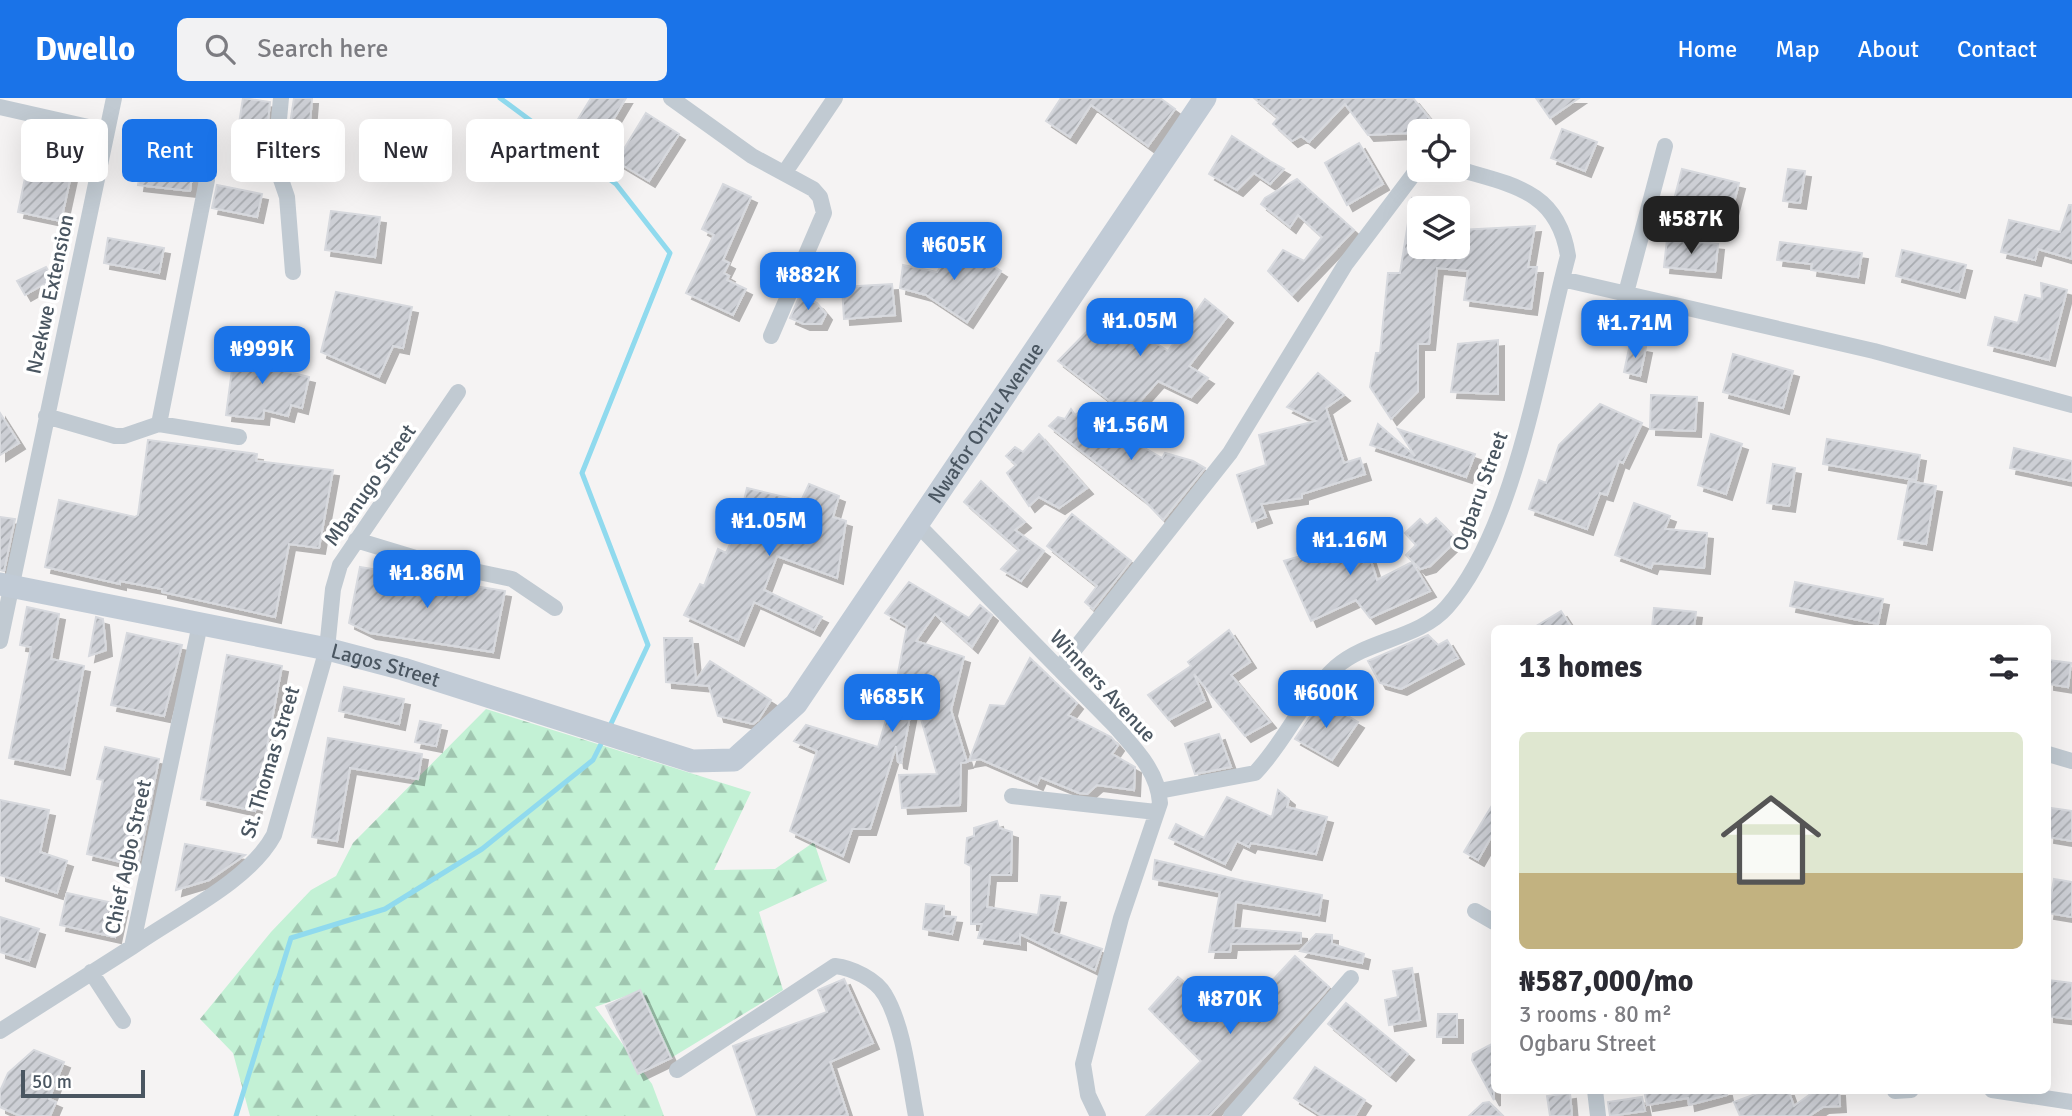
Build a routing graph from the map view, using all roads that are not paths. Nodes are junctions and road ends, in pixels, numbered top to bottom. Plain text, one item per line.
1 (114, 98) edge
2 (281, 98) edge
3 (671, 98) edge
4 (835, 98) edge
5 (1205, 98) edge
6 (0, 107) edge
7 (53, 119) edge
8 (108, 123) edge
9 (1665, 146) dead end
10 (785, 172) junction
11 (1470, 173) edge
12 (95, 182) edge
13 (207, 182) edge
14 (1408, 182) edge
15 (293, 272) dead end
16 (1562, 279) junction
17 (1626, 293) junction
18 (771, 336) dead end
19 (458, 393) dead end
20 (2072, 405) edge
21 (46, 416) junction
22 (159, 424) junction
23 (239, 437) dead end
24 (916, 523) junction
25 (356, 540) junction
26 (5, 585) edge
27 (555, 608) dead end
28 (200, 624) junction
29 (0, 641) edge
30 (327, 649) junction
31 (1059, 669) junction
32 (757, 742) joint
33 (2051, 755) edge
34 (2072, 761) edge
35 (1159, 791) junction
36 (1012, 796) dead end
37 (1156, 812) junction
38 (1475, 911) dead end
39 (1491, 920) edge
40 (132, 947) junction
41 (91, 972) junction
42 (1351, 978) dead end
43 (123, 1021) dead end
44 (0, 1031) edge
45 (677, 1070) dead end
46 (1595, 1094) edge
47 (2019, 1094) edge
48 (2072, 1102) edge
49 (916, 1116) edge
50 (1098, 1116) edge
51 (1231, 1116) edge
52 (1598, 1116) edge

1 - 8 street, Nzekwe Extension
2 - 15 street
3 - 10 street
4 - 10 street
5 - 24 street, Nwafor Orizu Avenue
6 - 7 street
9 - 17 street
10 - 18 street
11 - 16 street, Ogbaru Street
12 - 21 street, Nzekwe Extension
13 - 22 street
14 - 31 street
16 - 17 street
16 - 35 street, Ogbaru Street
17 - 20 street
19 - 25 street, Mbanugo Street
21 - 22 street
21 - 26 street, Nzekwe Extension
22 - 23 street
24 - 31 street, Winners Avenue
24 - 32 street, Nwafor Orizu Avenue
25 - 27 street
25 - 30 street, Mbanugo Street
26 - 28 street, Lagos Street
26 - 29 street, Nzekwe Extension
28 - 30 street, Lagos Street
28 - 40 street, Chief Agbo Street
30 - 32 street, Lagos Street
30 - 40 street, St. Thomas Street
31 - 35 street, Winners Avenue
33 - 34 street
35 - 37 street
36 - 37 street
37 - 50 street
38 - 39 street
40 - 41 street, Chief Agbo Street
41 - 43 street
41 - 44 street, Chief Agbo Street
42 - 51 street
45 - 49 street
46 - 52 street
47 - 48 street

